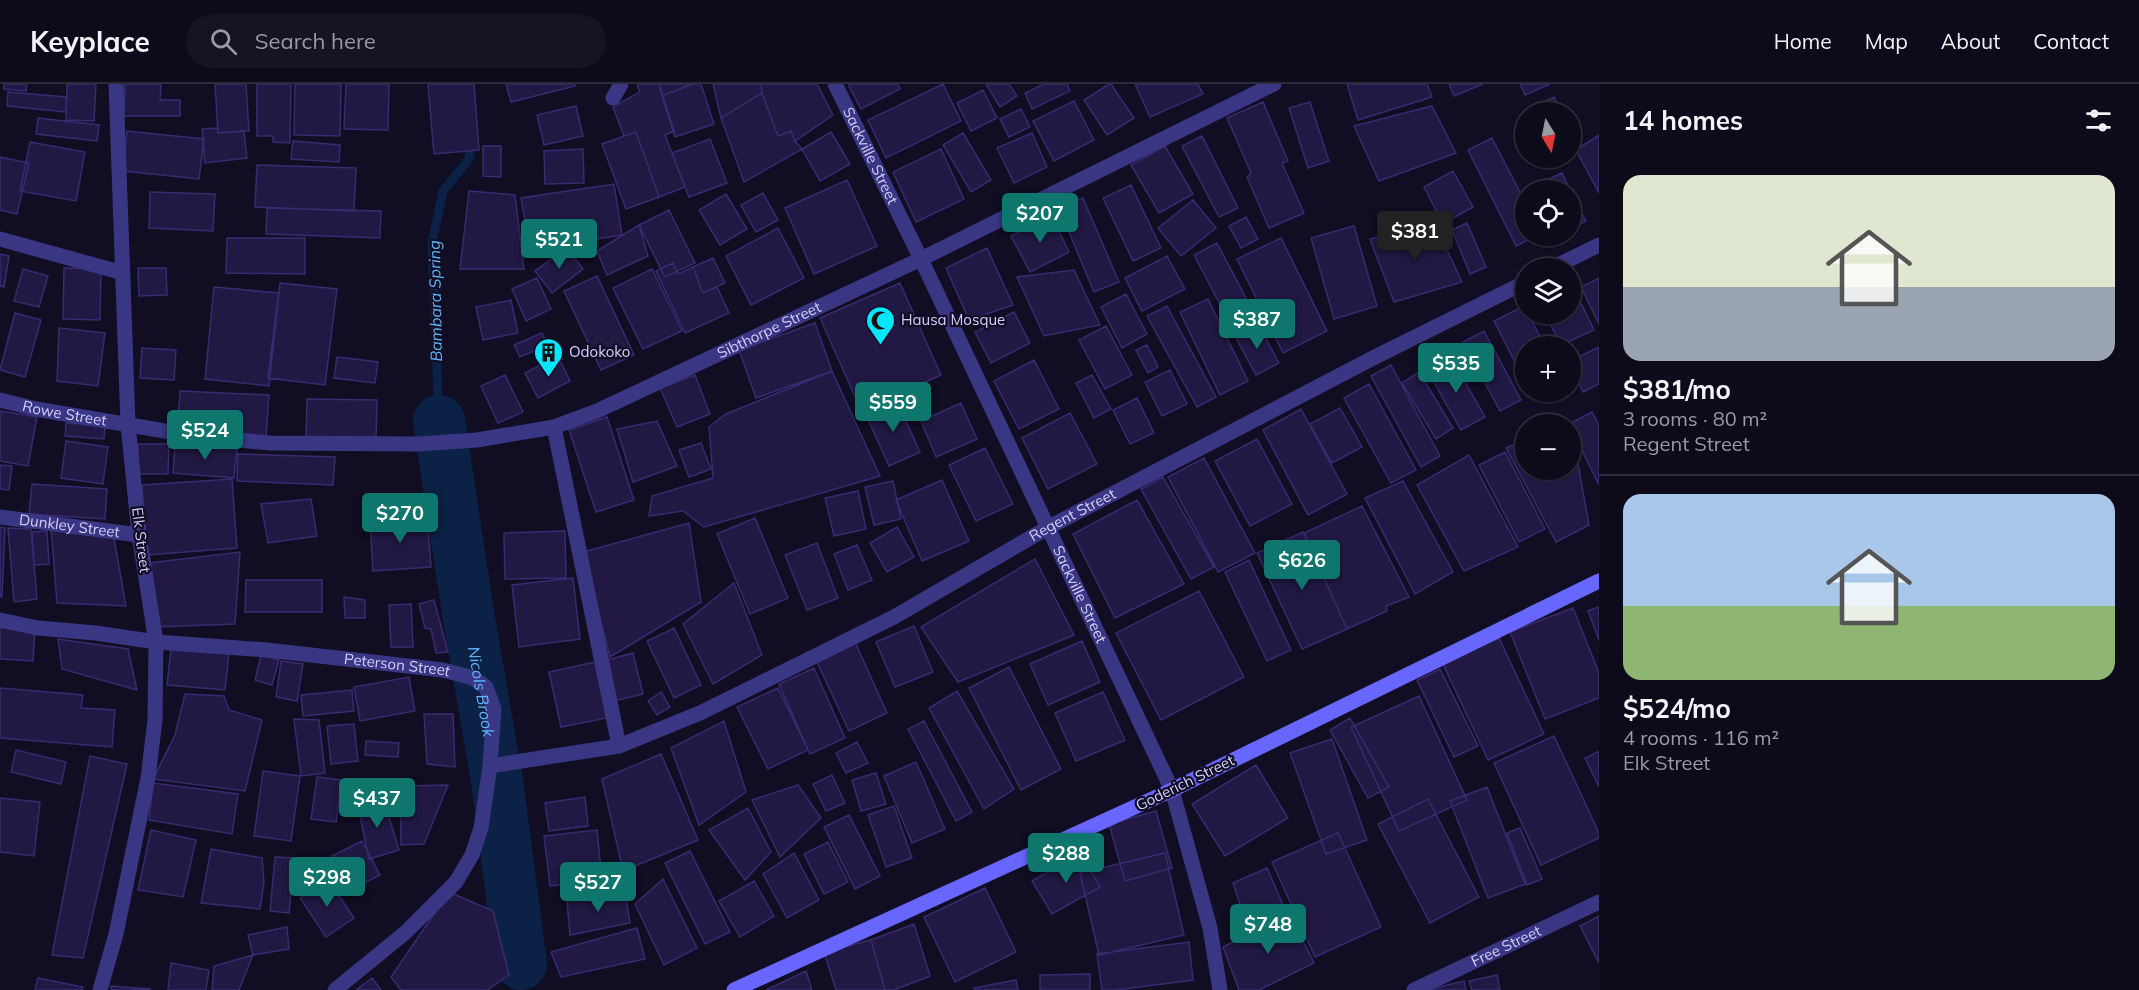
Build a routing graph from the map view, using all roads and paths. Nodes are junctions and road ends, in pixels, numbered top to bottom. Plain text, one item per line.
1 (116, 84) edge
2 (621, 84) edge
3 (835, 84) edge
4 (1274, 84) edge
5 (613, 98) dead end
6 (0, 239) edge
7 (1599, 245) edge
8 (1572, 258) edge
9 (921, 259) junction
10 (123, 273) junction
11 (1515, 288) edge
12 (0, 400) edge
13 (128, 424) junction
14 (554, 427) junction
15 (0, 517) edge
16 (1049, 527) junction
17 (139, 535) junction
18 (1599, 581) edge
19 (0, 621) edge
20 (156, 642) junction
21 (618, 746) junction
22 (494, 766) junction
23 (1172, 790) junction
24 (1599, 902) edge
25 (100, 990) edge
26 (335, 990) edge
27 (734, 990) edge
28 (1220, 990) edge
29 (1414, 990) edge

1 - 10 street, Elk Street
2 - 5 street
3 - 9 street, Sackville Street
4 - 9 street, Sibthorpe Street
6 - 10 street
7 - 8 street
9 - 14 street, Sibthorpe Street
9 - 16 street, Sackville Street
10 - 13 street, Elk Street
11 - 16 street, Regent Street
12 - 13 street, Rowe Street
13 - 14 street, Sibthorpe Street
13 - 17 street, Elk Street
14 - 21 street
15 - 17 street, Dunkley Street
16 - 21 street, Regent Street
16 - 23 street, Sackville Street
17 - 20 street, Elk Street
18 - 23 main road, Goderich Street
19 - 20 street, Peterson Street
20 - 22 street, Peterson Street
20 - 25 street, Elk Street
21 - 22 street, Regent Street
22 - 26 street, Peterson Street
23 - 27 main road, Goderich Street
23 - 28 street, Sackville Street
24 - 29 street, Free Street

